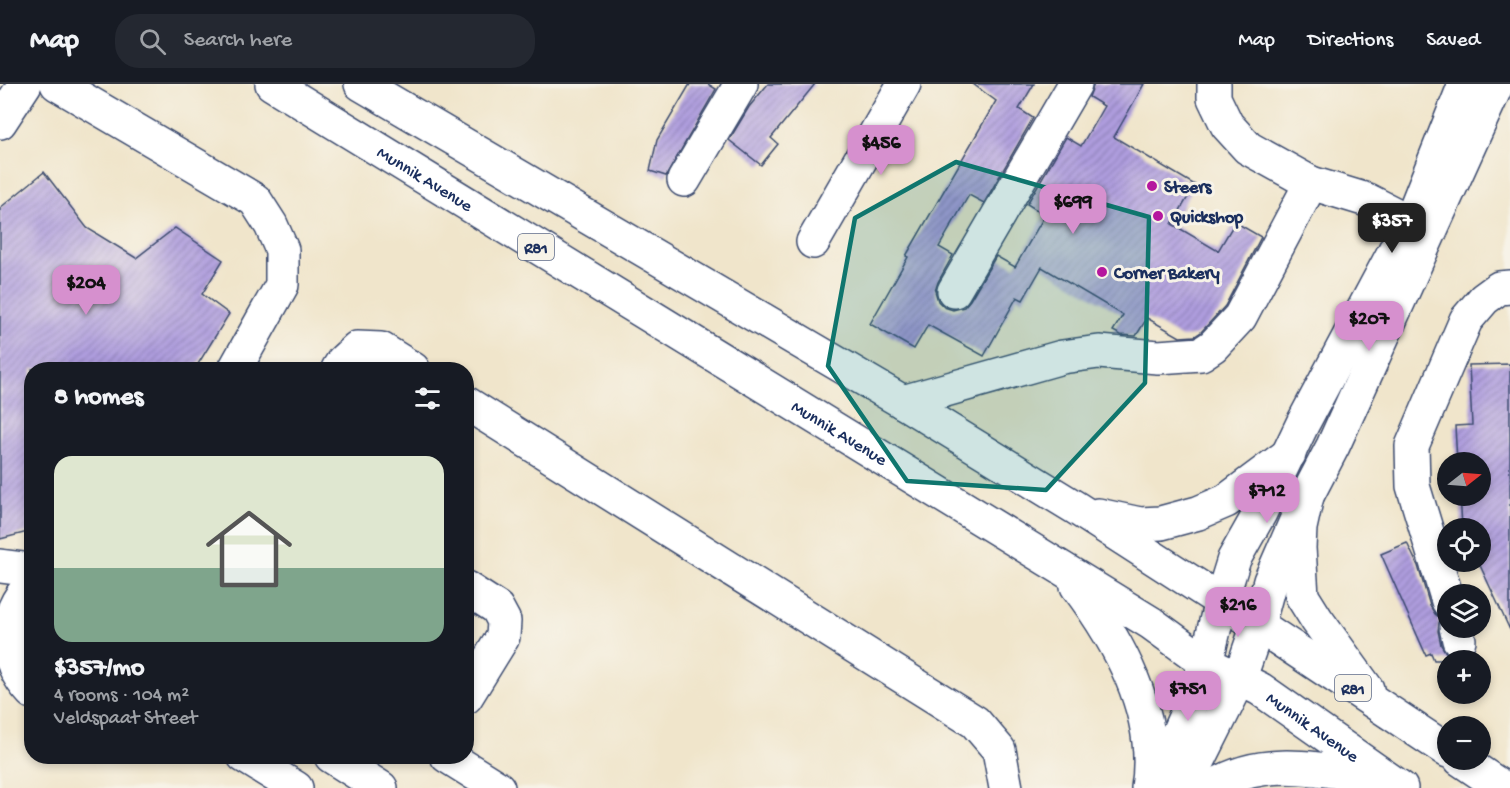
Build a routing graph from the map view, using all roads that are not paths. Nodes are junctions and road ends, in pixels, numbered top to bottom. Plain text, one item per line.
1 (25, 84) edge
2 (57, 84) edge
3 (272, 84) edge
4 (361, 84) edge
5 (741, 84) edge
6 (904, 84) edge
7 (1075, 84) edge
8 (1214, 84) edge
9 (1465, 84) edge
10 (1497, 84) edge
11 (0, 122) edge
12 (684, 180) dead end
13 (1311, 183) junction
14 (1410, 222) junction
15 (813, 242) dead end
16 (1510, 287) edge
17 (954, 291) dead end
18 (239, 362) edge
19 (342, 362) edge
20 (402, 362) edge
21 (903, 402) junction
22 (474, 408) edge
23 (1289, 454) junction
24 (1307, 496) junction
25 (1076, 508) junction
26 (0, 566) edge
27 (24, 569) edge
28 (1067, 573) junction
29 (1443, 584) edge
30 (24, 593) edge
31 (474, 593) edge
32 (1221, 601) junction
33 (5, 618) edge
34 (1258, 625) junction
35 (1206, 663) junction
36 (1239, 680) junction
37 (24, 684) edge
38 (474, 684) edge
39 (1375, 702) junction
40 (1437, 744) edge
41 (257, 764) edge
42 (344, 764) edge
43 (460, 764) edge
44 (1476, 770) edge
45 (1394, 783) edge
46 (296, 788) edge
47 (381, 788) edge
48 (498, 788) edge
49 (1006, 788) edge
50 (1148, 788) edge
51 (1154, 788) edge
52 (1185, 788) edge
53 (1212, 788) edge
54 (1503, 788) edge

1 - 11 main road
2 - 18 main road
3 - 28 main road, Munnik Avenue / R81
4 - 21 main road, R81
5 - 12 main road
6 - 15 main road
7 - 17 main road
8 - 13 main road
9 - 14 main road
10 - 24 main road
13 - 14 main road
13 - 21 main road
14 - 23 main road
16 - 29 main road
19 - 20 main road
21 - 25 main road, R81
22 - 49 main road
23 - 25 main road
23 - 32 main road
24 - 34 main road
24 - 39 main road
25 - 32 main road, R81
26 - 27 main road
28 - 35 main road, Munnik Avenue / R81
28 - 50 main road
30 - 33 main road
31 - 38 main road
32 - 34 main road, R81
32 - 35 main road
33 - 37 main road
34 - 36 main road
34 - 39 main road, R81
35 - 36 main road, Munnik Avenue / R81
35 - 51 main road
36 - 45 main road, Munnik Avenue / R81
36 - 52 main road
39 - 40 main road, R81
41 - 46 main road
42 - 47 main road
43 - 48 main road
44 - 54 main road
45 - 53 main road

